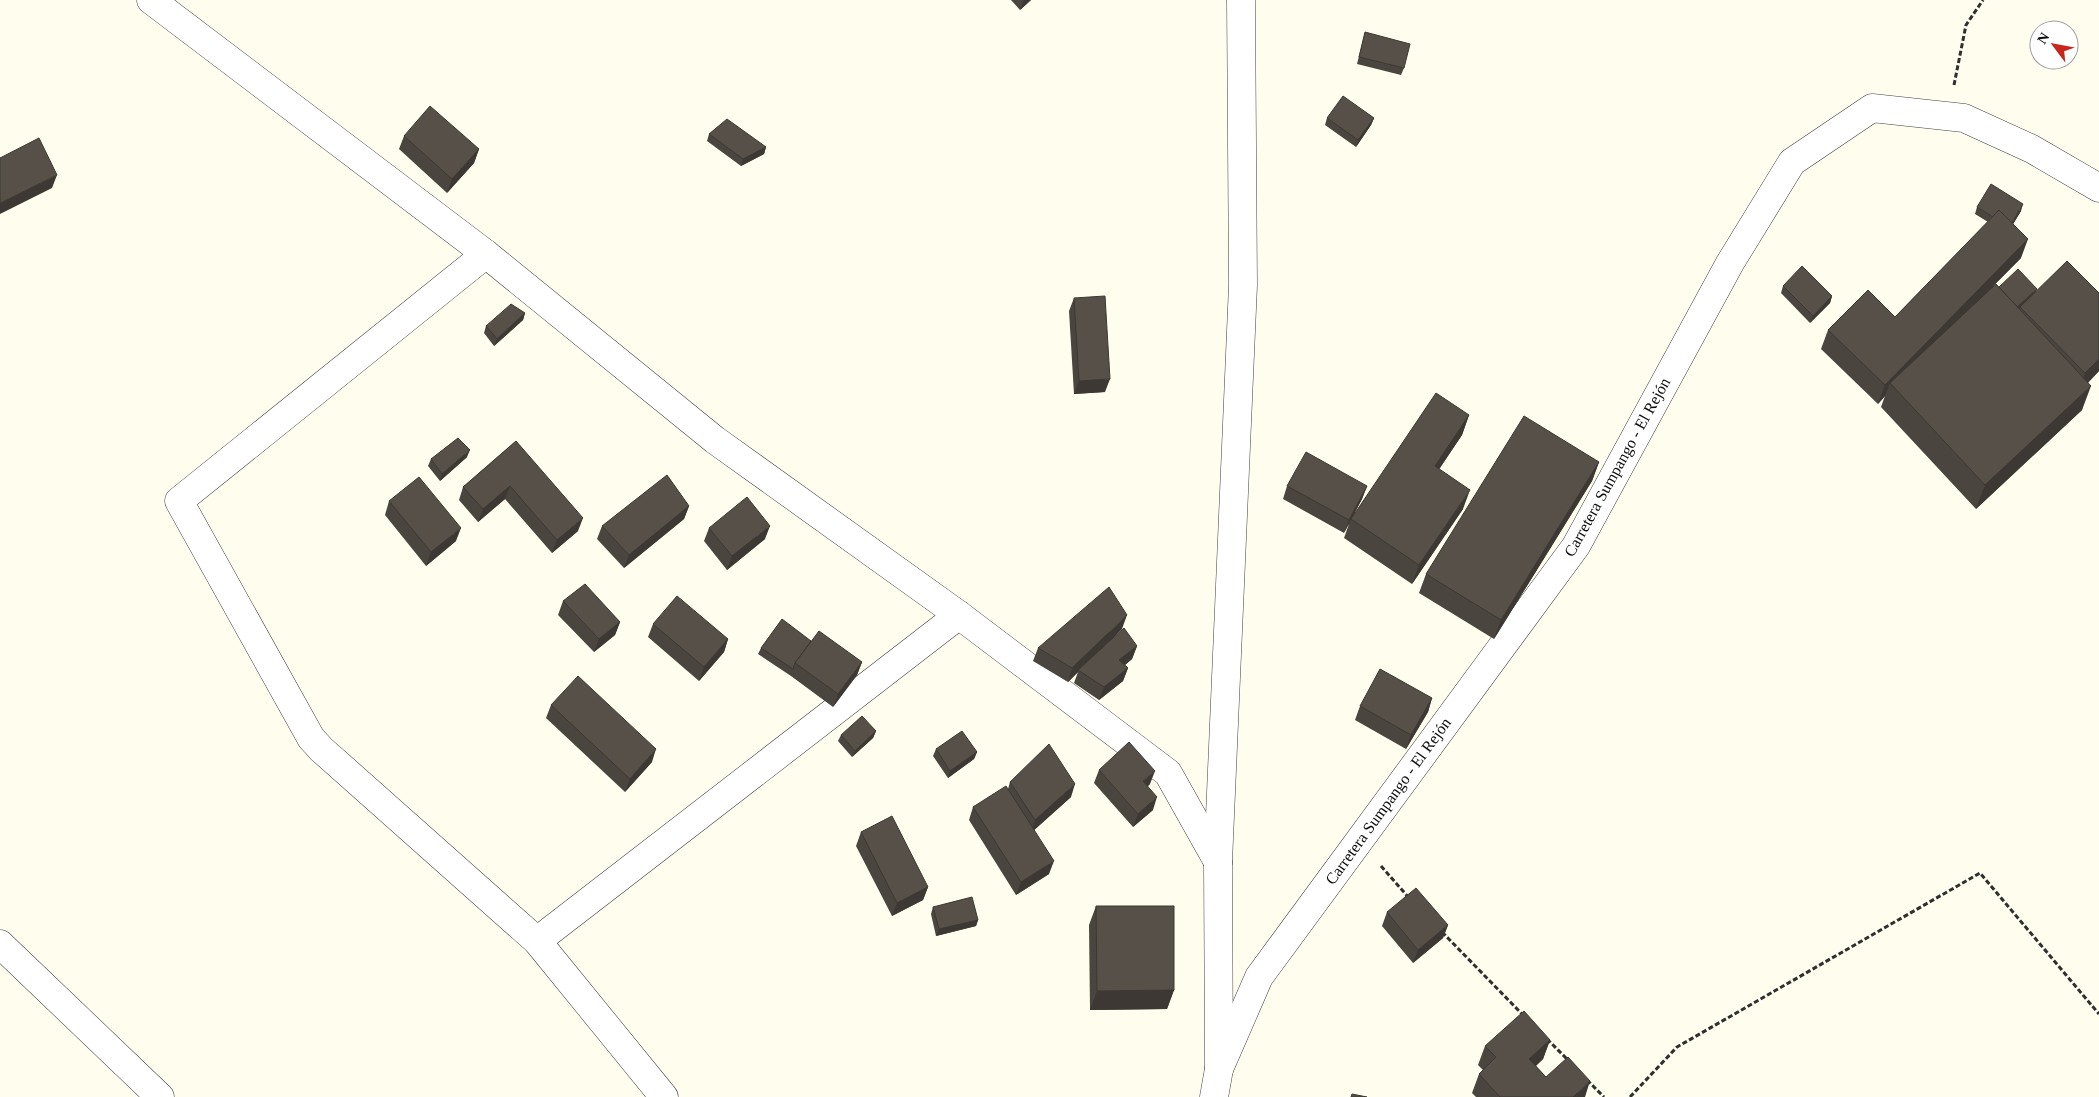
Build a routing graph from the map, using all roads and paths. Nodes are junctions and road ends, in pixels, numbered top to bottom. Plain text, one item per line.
1 (151, 0) edge
2 (1241, 0) edge
3 (1983, 0) edge
4 (1948, 116) junction
5 (2099, 188) edge
6 (486, 254) junction
7 (960, 615) junction
8 (1359, 841) junction
9 (1218, 862) junction
10 (1412, 901) edge
11 (1439, 929) edge
12 (537, 941) junction
13 (0, 944) edge
14 (2099, 1014) edge
15 (1528, 1020) edge
16 (1542, 1034) edge
17 (1570, 1062) edge
18 (1220, 1069) junction
19 (1583, 1076) edge
20 (160, 1097) edge
21 (664, 1097) edge
22 (1214, 1097) edge
23 (1604, 1097) edge
24 (1630, 1097) edge

1 - 6 street
2 - 9 street
3 - 4 path
4 - 5 street, Carretera Sumpango - El Rejón
4 - 8 street, Carretera Sumpango - El Rejón
6 - 7 street
6 - 12 street
7 - 9 street
7 - 12 street
8 - 10 path
8 - 18 street, Carretera Sumpango - El Rejón
9 - 18 street
11 - 15 path
12 - 21 street
13 - 20 street
14 - 24 path
16 - 17 path
18 - 22 street
19 - 23 path

